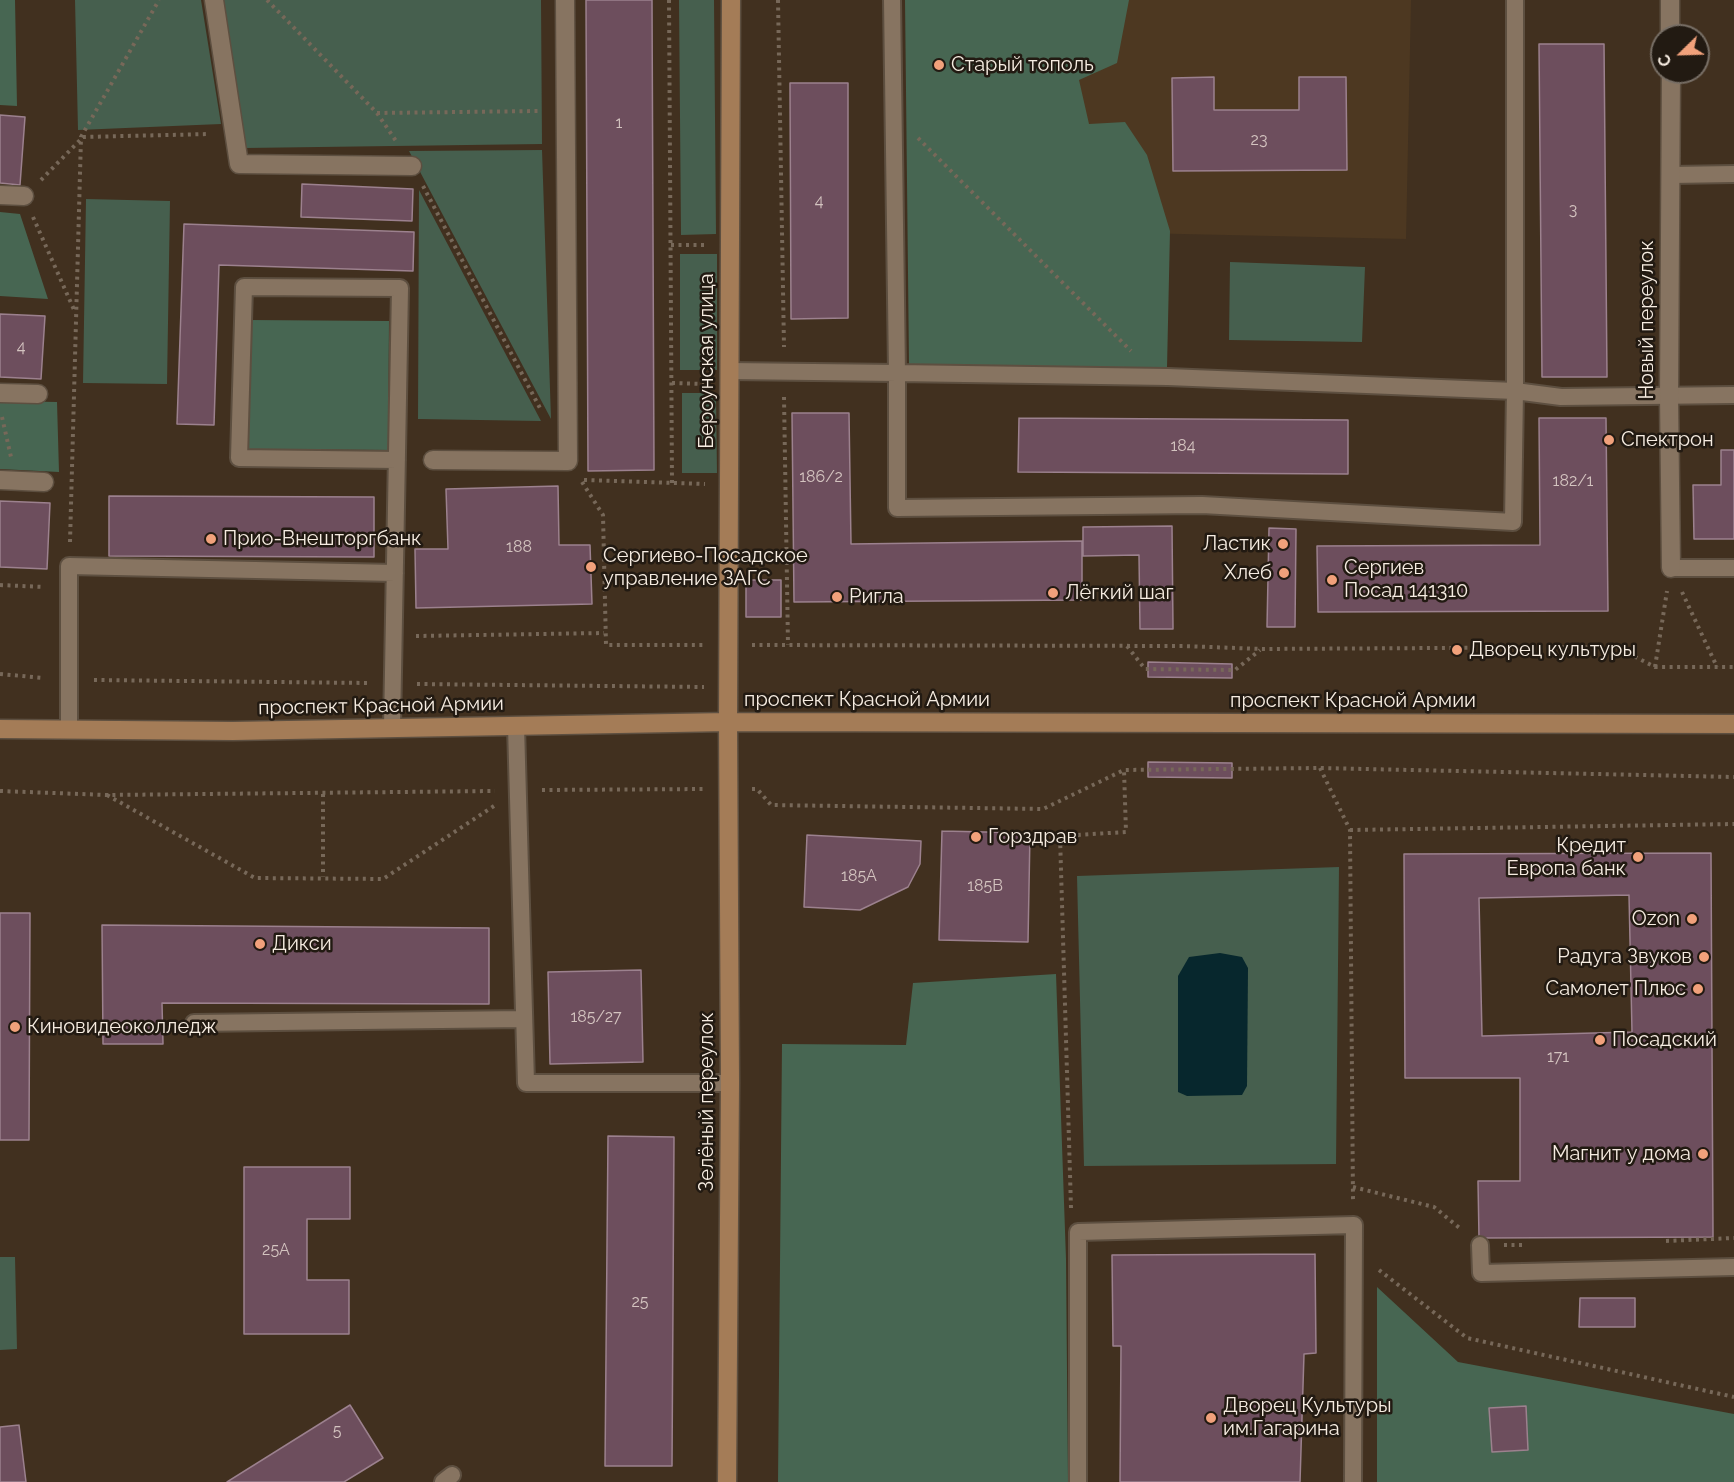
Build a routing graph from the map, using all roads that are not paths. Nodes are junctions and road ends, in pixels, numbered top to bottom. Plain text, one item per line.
1 (214, 0) edge
2 (565, 0) edge
3 (731, 0) edge
4 (892, 0) edge
5 (1515, 0) edge
6 (1670, 0) edge
7 (1670, 24) edge
8 (1671, 84) edge
9 (412, 165) road end
10 (1734, 174) edge
11 (1671, 175) junction
12 (0, 195) edge
13 (24, 196) road end
14 (897, 374) junction
15 (730, 377) junction
16 (1515, 391) junction
17 (0, 393) edge
18 (38, 394) dead end
19 (1734, 395) edge
20 (1669, 396) junction
21 (397, 460) junction
22 (433, 460) dead end
23 (8, 480) edge
24 (44, 482) dead end
25 (1671, 568) joint
26 (1734, 568) edge
27 (394, 573) junction
28 (728, 722) junction
29 (1734, 724) edge
30 (516, 726) junction
31 (392, 728) junction
32 (0, 729) edge
33 (69, 729) junction
34 (524, 1019) junction
35 (194, 1023) dead end
36 (730, 1083) junction
37 (1480, 1245) dead end
38 (1734, 1267) edge
39 (727, 1482) edge
40 (1078, 1482) edge
41 (1353, 1482) edge

1 - 9 street
2 - 22 street
3 - 15 main road, Бероунская улица
4 - 14 lane
5 - 16 lane
6 - 7 street
8 - 11 street, Новый переулок
10 - 11 lane
11 - 20 street, Новый переулок
12 - 13 street
14 - 15 lane
14 - 16 lane
14 - 16 lane
15 - 28 main road, Бероунская улица
16 - 20 lane
17 - 18 street
19 - 20 lane
20 - 25 street, Новый переулок
21 - 21 lane
21 - 27 lane
23 - 24 street
25 - 26 lane
27 - 31 lane
27 - 33 lane
28 - 29 main road, проспект Красной Армии
28 - 30 main road, проспект Красной Армии
28 - 36 main road, Зелёный переулок
30 - 31 main road, проспект Красной Армии
30 - 34 lane
31 - 33 main road, проспект Красной Армии
32 - 33 main road, проспект Красной Армии
34 - 35 lane
34 - 36 lane
36 - 39 main road, Зелёный переулок
37 - 38 lane
40 - 41 lane

